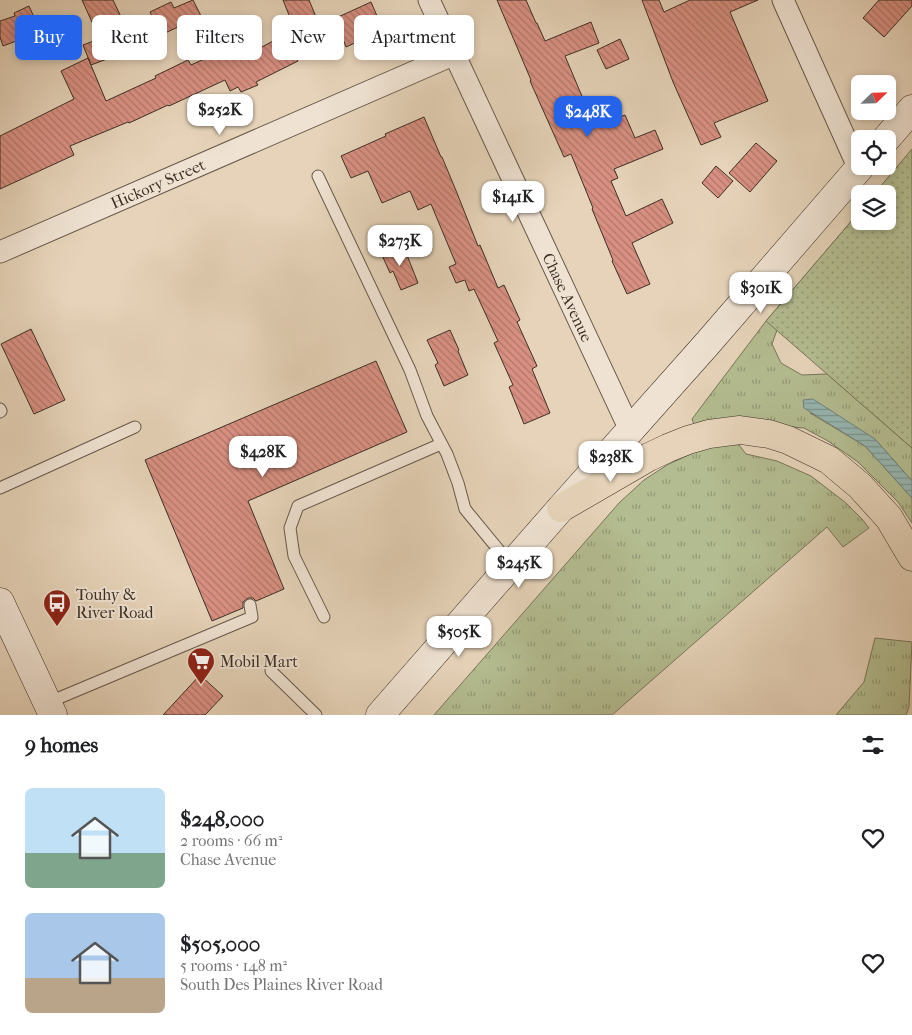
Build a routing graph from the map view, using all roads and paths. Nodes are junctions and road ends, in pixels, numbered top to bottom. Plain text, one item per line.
1 (430, 0) edge
2 (783, 0) edge
3 (437, 15) edge
4 (441, 60) edge
5 (458, 60) edge
6 (912, 109) edge
7 (894, 130) edge
8 (851, 147) edge
9 (853, 175) edge
10 (318, 176) dead end
11 (0, 252) edge
12 (135, 427) dead end
13 (630, 430) junction
14 (441, 444) junction
15 (0, 488) edge
16 (561, 508) junction
17 (912, 557) edge
18 (511, 565) junction
19 (0, 602) edge
20 (250, 605) dead end
21 (324, 617) dead end
22 (271, 672) dead end
23 (50, 709) edge
24 (316, 715) edge
25 (380, 715) edge

1 - 3 street, Chase Avenue
2 - 8 street
4 - 11 street, Hickory Street
5 - 13 street, Chase Avenue
6 - 7 main road
9 - 13 main road
10 - 14 lane
12 - 15 lane
13 - 16 main road
14 - 18 lane
14 - 21 lane
16 - 17 highway
16 - 18 main road
18 - 25 main road
19 - 23 main road
20 - 23 lane
22 - 24 lane

